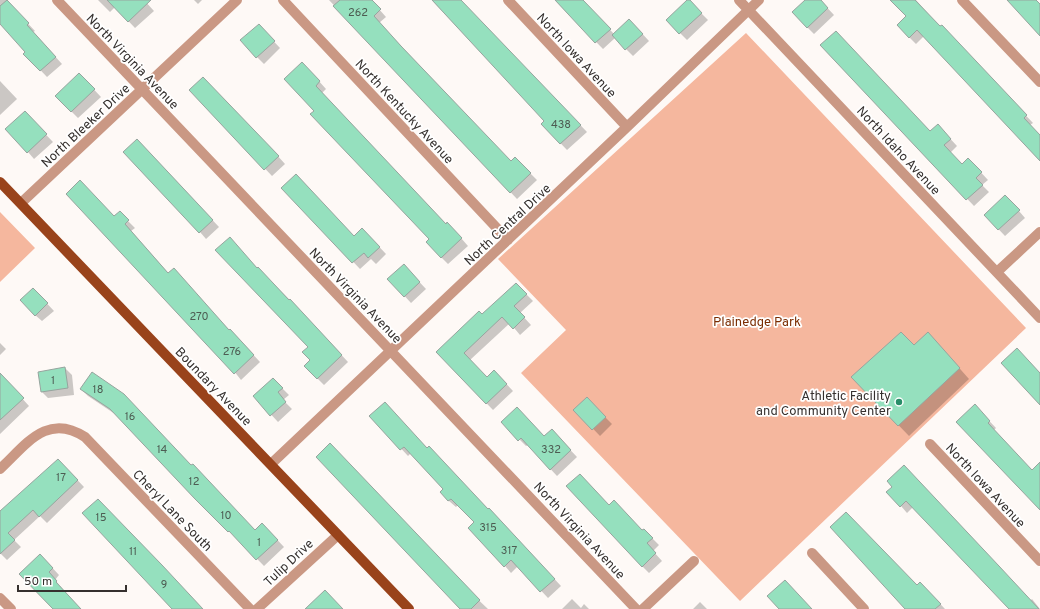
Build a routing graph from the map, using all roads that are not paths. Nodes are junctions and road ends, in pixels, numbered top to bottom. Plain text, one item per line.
1 (57, 0) edge
2 (237, 0) edge
3 (283, 0) edge
4 (508, 0) edge
5 (739, 0) edge
6 (759, 0) edge
7 (962, 0) edge
8 (748, 10) junction
9 (1040, 82) edge
10 (142, 90) junction
11 (627, 127) junction
12 (0, 182) edge
13 (21, 203) junction
14 (1040, 232) edge
15 (508, 240) junction
16 (997, 272) junction
17 (1040, 318) edge
18 (391, 350) junction
19 (930, 444) dead end
20 (271, 464) junction
21 (0, 469) edge
22 (338, 535) junction
23 (812, 553) dead end
24 (694, 561) dead end
25 (1040, 561) edge
26 (0, 598) edge
27 (11, 609) edge
28 (250, 609) edge
29 (257, 609) edge
30 (409, 609) edge
31 (636, 609) edge
32 (643, 609) edge
33 (864, 609) edge

1 - 10 street, North Virginia Avenue
2 - 10 street, North Bleeker Drive
3 - 15 street, North Kentucky Avenue
4 - 11 street, North Iowa Avenue
5 - 8 street, North Idaho Avenue
6 - 8 street, North Central Drive
7 - 9 street
8 - 11 street, North Central Drive
8 - 16 street, North Idaho Avenue
10 - 13 street, North Bleeker Drive
10 - 18 street, North Virginia Avenue
11 - 15 street, North Central Drive
12 - 13 main road, Boundary Avenue
13 - 20 main road, Boundary Avenue
14 - 16 street
15 - 18 street, North Central Drive
16 - 17 street, North Idaho Avenue
18 - 20 street, North Central Drive
18 - 31 street, North Virginia Avenue
19 - 25 street, North Iowa Avenue
20 - 22 main road, Boundary Avenue
21 - 28 street, Cheryl Lane South
22 - 29 street, Tulip Drive
22 - 30 main road, Boundary Avenue
23 - 33 street
24 - 32 street
26 - 27 street

